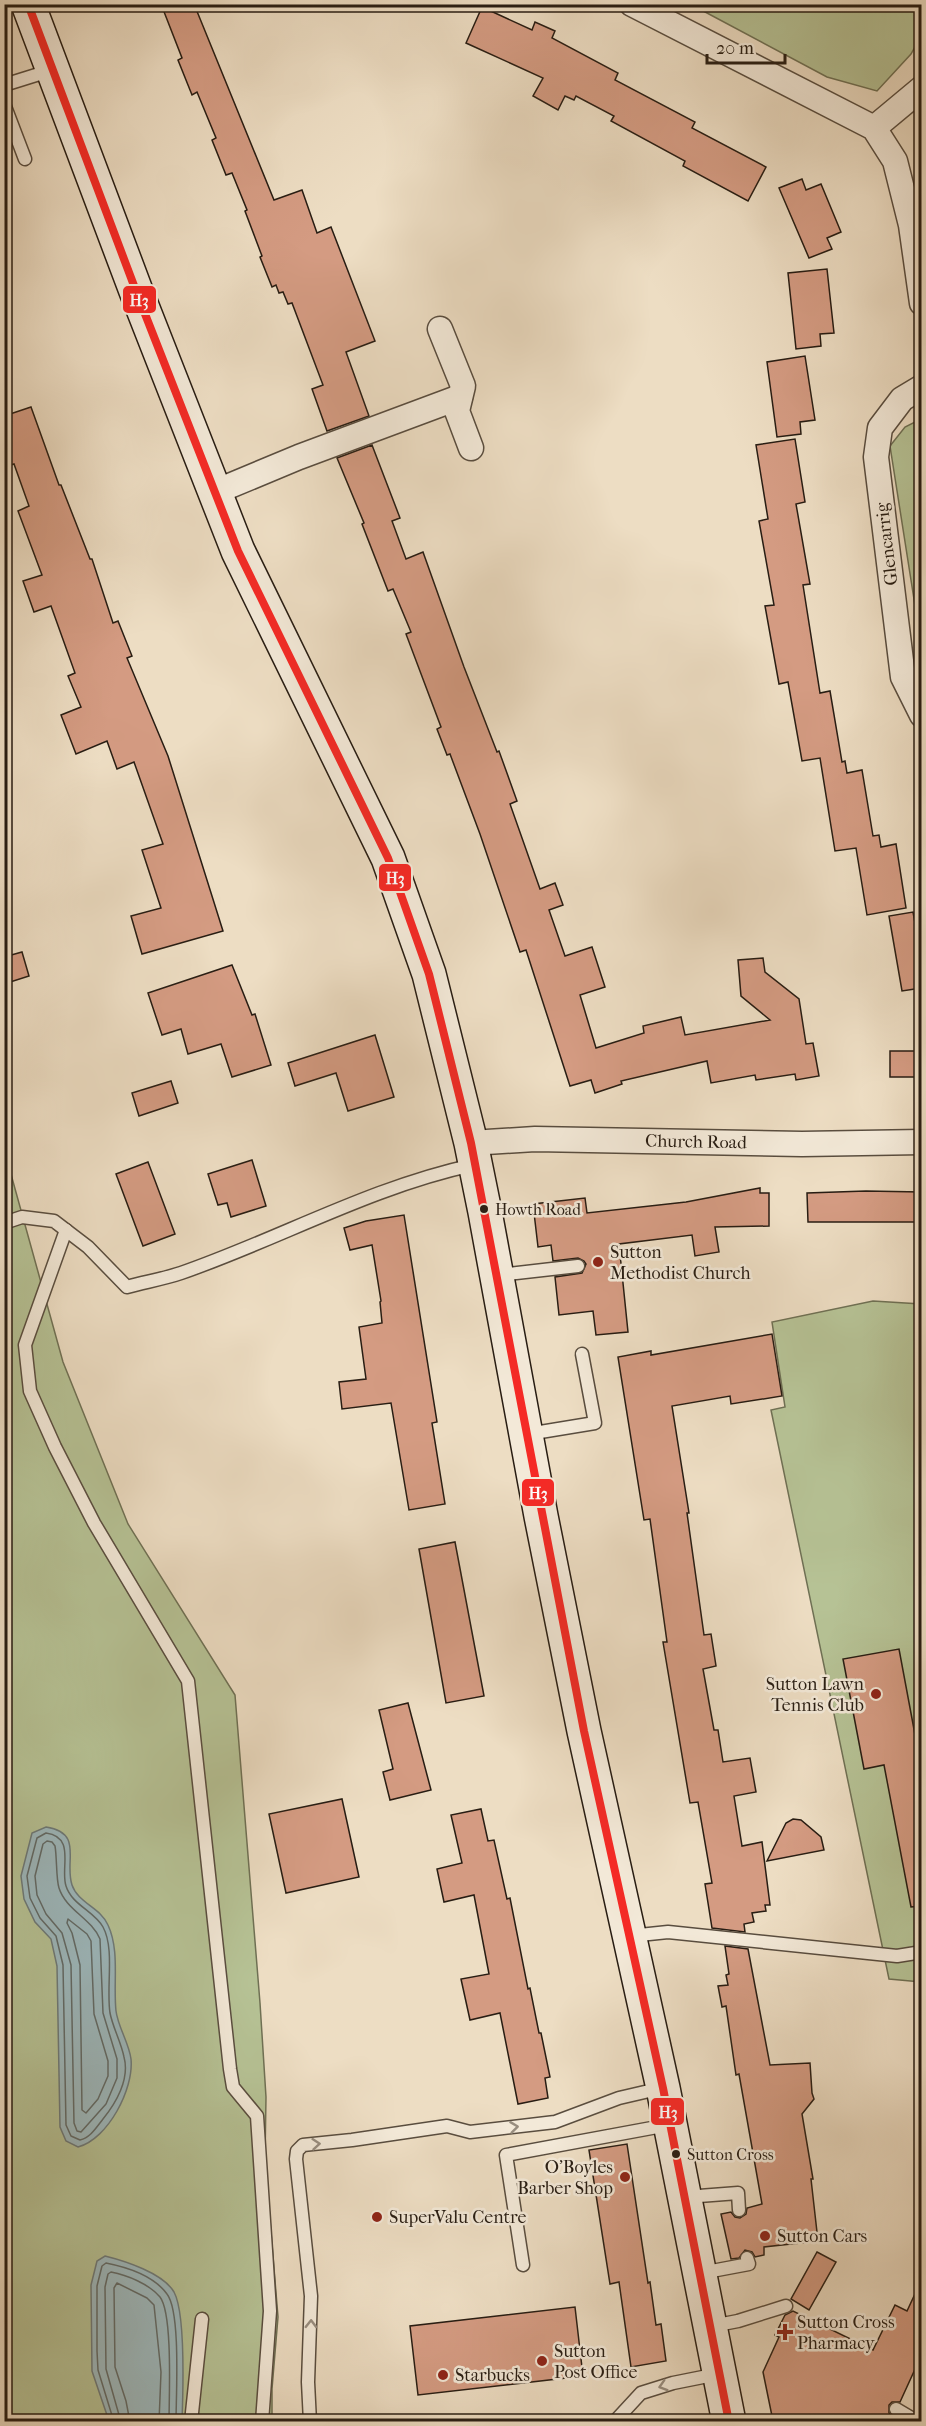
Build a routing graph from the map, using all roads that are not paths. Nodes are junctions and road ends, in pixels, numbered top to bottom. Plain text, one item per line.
1 (28, 4) edge
2 (632, 4) edge
3 (52, 70) junction
4 (4, 85) edge
5 (921, 88) edge
6 (4, 104) edge
7 (874, 128) junction
8 (25, 159) dead end
9 (921, 303) edge
10 (440, 329) dead end
11 (921, 387) edge
12 (460, 397) junction
13 (471, 448) dead end
14 (215, 492) junction
15 (921, 715) edge
16 (921, 1142) edge
17 (473, 1154) junction
18 (4, 1223) edge
19 (66, 1230) junction
20 (578, 1266) dead end
21 (498, 1276) junction
22 (582, 1354) dead end
23 (526, 1434) junction
24 (629, 1937) junction
25 (921, 1952) edge
26 (663, 2088) junction
27 (669, 2124) junction
28 (685, 2197) junction
29 (739, 2210) dead end
30 (747, 2258) dead end
31 (523, 2265) dead end
32 (701, 2273) junction
33 (786, 2306) dead end
34 (202, 2319) dead end
35 (711, 2326) junction
36 (719, 2374) junction
37 (896, 2409) dead end
38 (617, 2420) edge
39 (191, 2421) edge
40 (262, 2421) edge
41 (310, 2421) edge
42 (729, 2421) edge
43 (918, 2421) edge

1 - 3 main road
2 - 7 street
3 - 4 lane
3 - 14 main road
5 - 7 street
6 - 8 lane
7 - 9 street
10 - 12 street
11 - 15 street, Glencarrig
12 - 13 street
12 - 14 street
14 - 17 main road
16 - 17 street, Church Road
17 - 19 lane
17 - 21 main road
18 - 19 lane
19 - 40 lane
20 - 21 lane
21 - 23 main road
22 - 23 lane
23 - 24 main road
24 - 25 lane
24 - 26 main road
26 - 27 main road
41 -> 26 lane
27 - 28 main road
27 - 31 lane
28 - 29 lane
28 - 32 main road
30 - 32 lane
32 - 35 main road
33 - 35 lane
34 - 39 lane
35 - 36 main road
36 -> 38 lane
36 - 42 main road
37 - 43 lane

